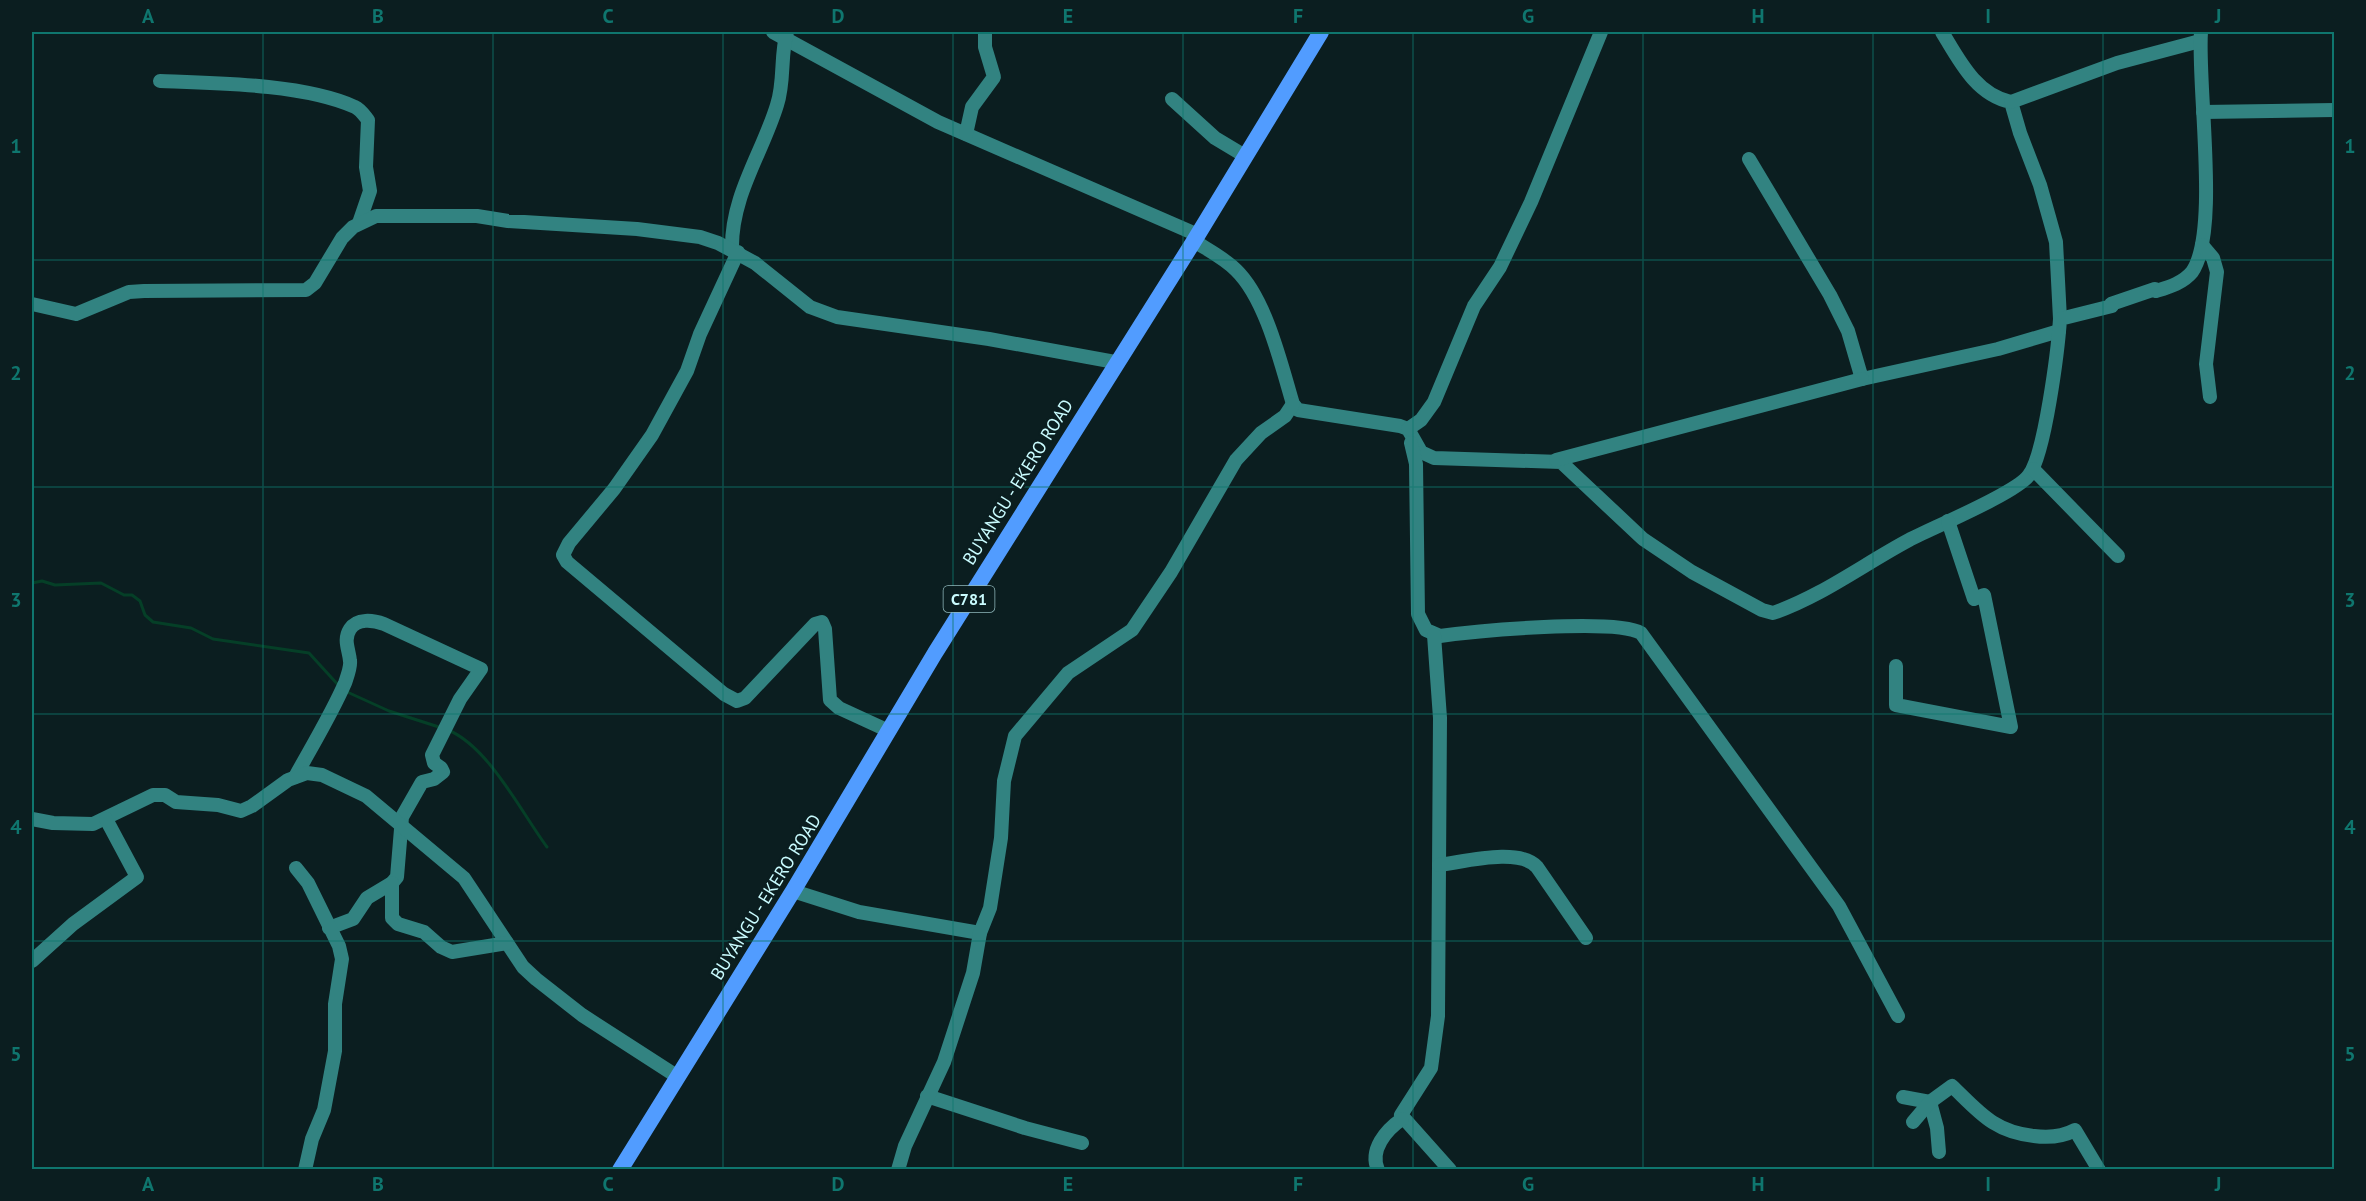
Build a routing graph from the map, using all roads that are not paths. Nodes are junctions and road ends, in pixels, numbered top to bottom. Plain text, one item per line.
1 (985, 32) edge
2 (1321, 32) edge
3 (1601, 32) edge
4 (1942, 32) edge
5 (782, 34) edge
6 (2201, 36) edge
7 (160, 81) dead end
8 (1172, 99) dead end
9 (2011, 102) junction
10 (2334, 110) edge
11 (2203, 112) junction
12 (966, 134) junction
13 (1245, 156) junction
14 (1749, 159) dead end
15 (359, 223) junction
16 (1196, 238) junction
17 (2202, 245) junction
18 (735, 251) junction
19 (32, 304) edge
20 (2060, 325) junction
21 (1115, 362) junction
22 (1862, 379) junction
23 (2210, 397) dead end
24 (1293, 404) junction
25 (1408, 429) junction
26 (1556, 460) junction
27 (2033, 469) junction
28 (1948, 521) junction
29 (2118, 556) dead end
30 (1434, 635) junction
31 (1896, 666) dead end
32 (889, 730) junction
33 (295, 777) junction
34 (32, 819) edge
35 (106, 819) junction
36 (400, 825) junction
37 (1439, 865) junction
38 (296, 868) dead end
39 (392, 883) junction
40 (793, 891) junction
41 (329, 928) junction
42 (980, 933) junction
43 (1586, 938) dead end
44 (507, 943) junction
45 (32, 960) edge
46 (1898, 1016) dead end
47 (678, 1077) junction
48 (927, 1096) junction
49 (1903, 1096) dead end
50 (1930, 1102) junction
51 (1402, 1119) junction
52 (1913, 1122) dead end
53 (1082, 1143) dead end
54 (1939, 1152) dead end
55 (305, 1170) edge
56 (620, 1170) edge
57 (898, 1170) edge
58 (1378, 1170) edge
59 (1450, 1170) edge
60 (2099, 1170) edge

1 - 12 street
2 - 13 main road, BUYANGU - EKERO ROAD / C781
3 - 25 street
4 - 9 street
5 - 12 street
5 - 18 street
6 - 9 street
6 - 11 street
7 - 15 street
8 - 13 street
9 - 20 street
10 - 11 street
11 - 17 street
12 - 16 street
13 - 16 main road, BUYANGU - EKERO ROAD / C781
14 - 22 street
15 - 18 street
15 - 19 street
16 - 21 main road, BUYANGU - EKERO ROAD / C781
16 - 24 street
17 - 20 street
17 - 23 street
18 - 21 street
18 - 32 street
20 - 22 street
20 - 27 street
21 - 32 main road, BUYANGU - EKERO ROAD / C781
22 - 26 street
24 - 25 street
24 - 42 street
25 - 26 street
25 - 30 street
26 - 28 street
27 - 28 street
27 - 29 street
28 - 31 street
30 - 37 street
30 - 46 street
32 - 40 main road, BUYANGU - EKERO ROAD / C781
33 - 35 street
33 - 36 street
33 - 36 street
34 - 35 street
35 - 45 street
36 - 39 street
36 - 44 street
37 - 43 street
37 - 51 street
38 - 41 street
39 - 41 street
39 - 44 street
40 - 42 street
40 - 47 main road, BUYANGU - EKERO ROAD / C781
41 - 55 street
42 - 48 street
44 - 47 street
47 - 56 main road, BUYANGU - EKERO ROAD / C781
48 - 53 street
48 - 57 street
49 - 50 street
50 - 52 street
50 - 54 street
50 - 60 street
51 - 58 street
51 - 59 street

